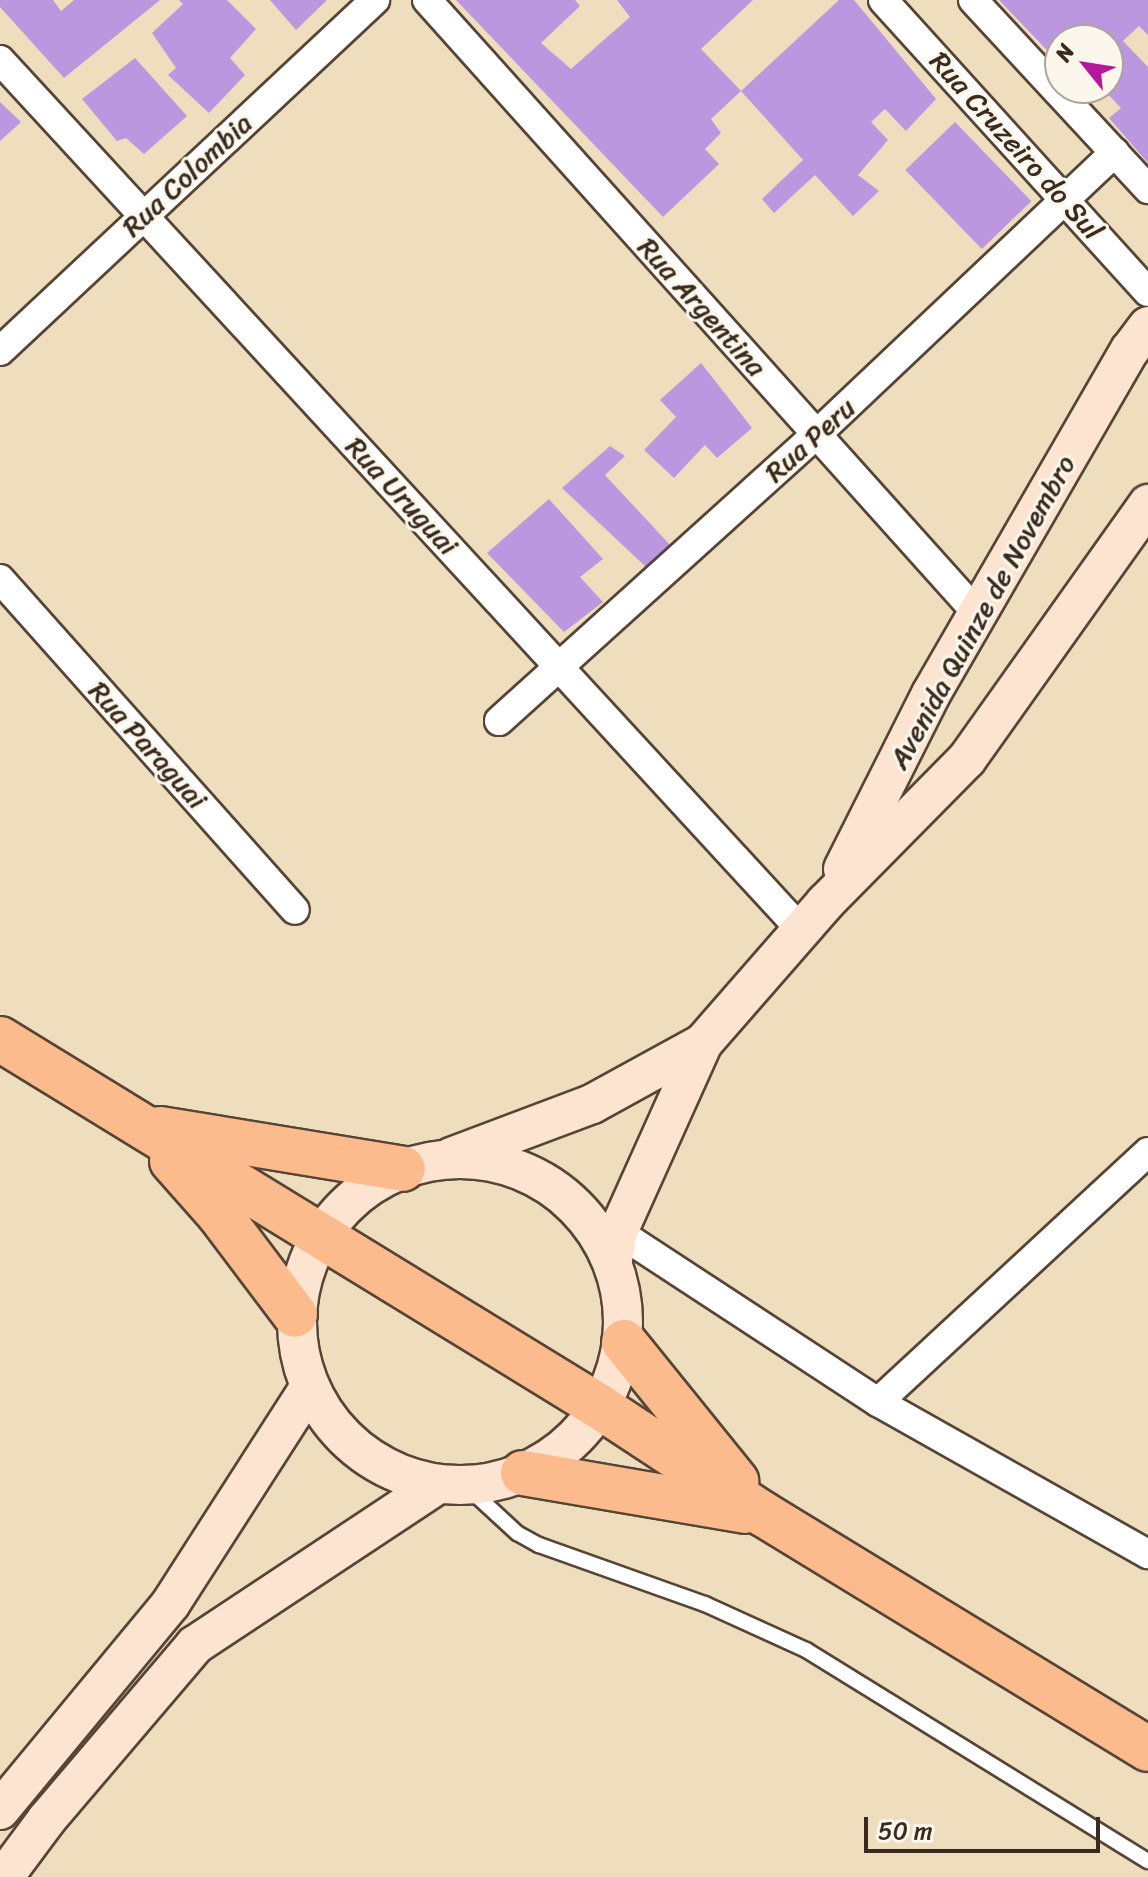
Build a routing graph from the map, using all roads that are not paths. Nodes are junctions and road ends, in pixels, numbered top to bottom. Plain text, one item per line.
1 (375, 0) edge
2 (427, 0) edge
3 (883, 0) edge
4 (973, 0) edge
5 (0, 60) edge
6 (1115, 152) junction
7 (1148, 189) edge
8 (1065, 200) junction
9 (144, 216) junction
10 (1148, 292) edge
11 (1148, 326) edge
12 (0, 351) edge
13 (817, 434) junction
14 (1148, 504) edge
15 (0, 579) edge
16 (978, 614) junction
17 (558, 666) junction
18 (499, 721) dead end
19 (295, 910) dead end
20 (814, 918) junction
21 (0, 1039) edge
22 (703, 1043) junction
23 (142, 1126) junction
24 (1148, 1152) edge
25 (423, 1164) junction
26 (318, 1237) junction
27 (615, 1245) junction
28 (295, 1315) junction
29 (624, 1342) junction
30 (309, 1388) junction
31 (878, 1402) junction
32 (600, 1407) junction
33 (523, 1473) junction
34 (451, 1485) junction
35 (763, 1514) junction
36 (1148, 1554) edge
37 (1148, 1749) edge
38 (0, 1810) edge
39 (1148, 1861) edge
40 (4, 1877) edge

1 - 9 street, Rua Colombia
2 - 13 street, Rua Argentina
3 - 8 street, Rua Cruzeiro do Sul
4 - 6 street
5 - 9 street, Rua Uruguai
6 - 7 street
6 - 8 street, Rua Peru
8 - 10 street, Rua Cruzeiro do Sul
8 - 13 street, Rua Peru
9 - 12 street, Rua Colombia
9 - 17 street, Rua Uruguai
11 - 16 main road, Avenida Quinze de Novembro
13 - 16 street, Rua Argentina
13 - 17 street, Rua Peru
14 - 20 main road, Avenida Quinze de Novembro
15 - 19 street, Rua Paraguai
16 - 20 main road, Avenida Quinze de Novembro
17 - 18 street, Rua Peru
17 - 20 street, Rua Uruguai
20 - 22 main road, Avenida Quinze de Novembro
21 - 23 main road
22 - 25 main road, Avenida Quinze de Novembro
22 - 27 main road, Avenida Quinze de Novembro
23 - 25 main road
23 - 26 main road
23 - 28 main road
24 - 31 street
25 - 26 main road, Avenida Quinze de Novembro
25 - 27 main road
26 - 28 main road
26 - 32 main road
27 - 29 main road
27 - 31 street
28 - 30 main road
29 - 32 main road
29 - 35 main road
30 - 34 main road
30 - 38 main road
31 - 36 street
32 - 33 main road
32 - 35 main road
33 - 34 main road
33 - 35 main road
34 - 39 lane
34 - 40 main road
35 - 37 main road

